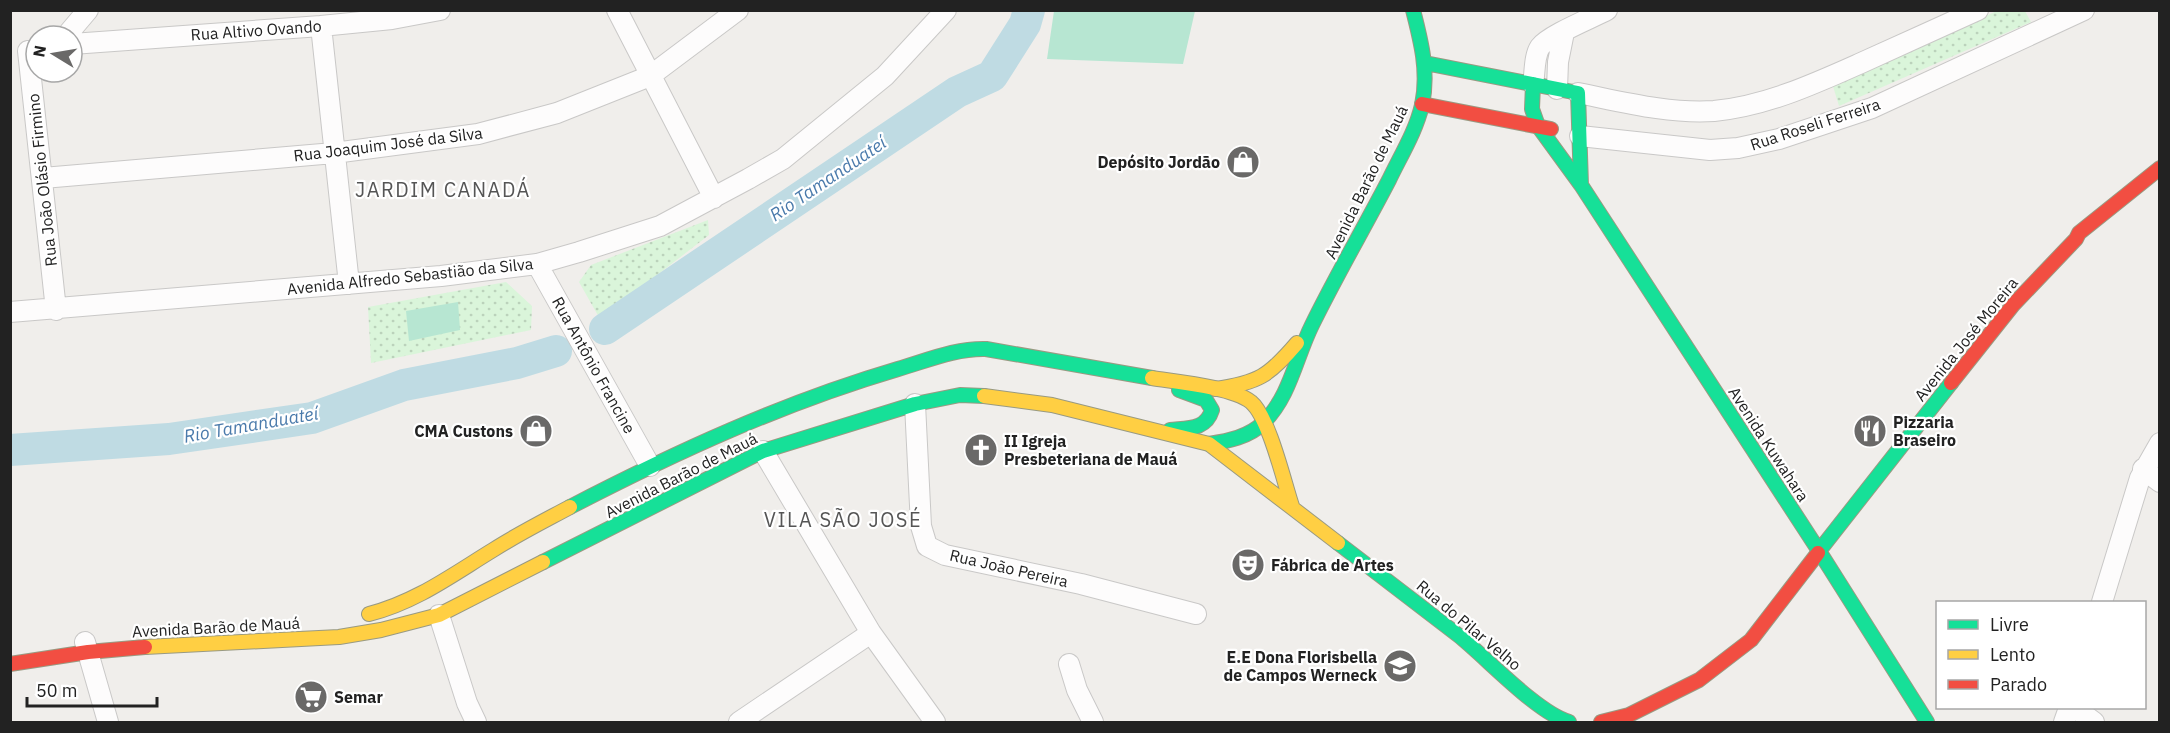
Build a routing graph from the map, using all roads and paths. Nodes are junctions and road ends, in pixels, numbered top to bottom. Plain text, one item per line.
1 (88, 10) edge
2 (440, 10) edge
3 (617, 10) edge
4 (738, 10) edge
5 (946, 10) edge
6 (1413, 10) edge
7 (1607, 10) edge
8 (1978, 10) edge
9 (2084, 10) edge
10 (280, 19) edge
11 (76, 24) edge
12 (321, 26) junction
13 (1564, 32) junction
14 (84, 43) edge
15 (1425, 63) junction
16 (650, 76) junction
17 (30, 84) edge
18 (1533, 84) junction
19 (1557, 89) junction
20 (1578, 93) junction
21 (1422, 104) junction
22 (1538, 126) junction
23 (1570, 133) junction
24 (334, 153) junction
25 (2160, 168) edge
26 (43, 178) junction
27 (1581, 185) junction
28 (714, 198) junction
29 (537, 264) junction
30 (349, 284) junction
31 (56, 310) junction
32 (10, 312) edge
33 (1311, 326) junction
34 (1172, 381) junction
35 (1215, 389) junction
36 (915, 404) junction
37 (1263, 422) junction
38 (1155, 432) junction
39 (2160, 443) edge
40 (1209, 444) junction
41 (763, 451) junction
42 (650, 466) junction
43 (2143, 470) junction
44 (2160, 482) edge
45 (1292, 506) junction
46 (511, 538) junction
47 (1819, 551) junction
48 (530, 569) junction
49 (2103, 601) edge
50 (1196, 614) dead end
51 (439, 615) junction
52 (356, 616) dead end
53 (871, 633) junction
54 (116, 636) dead end
55 (81, 644) junction
56 (10, 664) edge
57 (1069, 664) dead end
58 (2076, 709) edge
59 (1562, 722) edge
60 (108, 723) edge
61 (476, 723) edge
62 (740, 723) edge
63 (935, 723) edge
64 (1093, 723) edge
65 (1601, 723) edge
66 (1927, 723) edge
67 (2094, 723) edge

1 - 11 street
2 - 12 street, Rua Altivo Ovando
3 - 16 street
4 - 16 street, Rua Joaquim José da Silva
5 - 28 street, Avenida Alfredo Sebastião da Silva
6 - 15 main road, Avenida Barão de Mauá
7 - 13 street
8 - 20 street
9 - 23 street, Rua Roseli Ferreira
10 - 12 street, Rua Altivo Ovando
10 - 14 street, Rua Altivo Ovando
12 - 24 street
13 - 18 street
13 - 19 street
15 - 18 main road
15 - 21 main road, Avenida Barão de Mauá
16 - 24 street, Rua Joaquim José da Silva
16 - 28 street
17 - 26 street, Rua João Olásio Firmino
18 - 19 main road
18 - 22 main road, Avenida Kuwahara
19 - 20 main road
20 - 23 main road
21 - 22 main road, Rua Roseli Ferreira
21 - 33 main road, Avenida Barão de Mauá
22 - 23 main road, Rua Roseli Ferreira
22 - 27 main road, Avenida Kuwahara
23 - 27 main road
24 - 26 street, Rua Joaquim José da Silva
24 - 30 street
25 - 47 main road, Avenida José Moreira
26 - 31 street, Rua João Olásio Firmino
27 - 47 main road, Avenida Kuwahara
28 - 29 street, Avenida Alfredo Sebastião da Silva
29 - 30 street, Avenida Alfredo Sebastião da Silva
29 - 42 street, Rua Antônio Francine
30 - 31 street, Avenida Alfredo Sebastião da Silva
31 - 32 street, Avenida Alfredo Sebastião da Silva
33 - 35 main road, Avenida Barão de Mauá
33 - 37 main road, Avenida Barão de Mauá
34 - 35 main road, Avenida Barão de Mauá
34 - 38 main road
34 - 42 main road, Avenida Barão de Mauá
35 - 37 main road
36 - 38 main road, Avenida Barão de Mauá
36 - 41 main road, Avenida Barão de Mauá
36 - 50 street, Rua João Pereira
37 - 40 main road, Avenida Barão de Mauá
37 - 45 main road
38 - 40 main road, Avenida Barão de Mauá
39 - 43 street
40 - 45 main road, Rua do Pilar Velho
41 - 48 main road, Avenida Barão de Mauá
41 - 53 street
42 - 46 main road, Avenida Barão de Mauá
43 - 44 street
43 - 49 street
45 - 59 main road, Rua do Pilar Velho
46 - 48 main road
46 - 52 main road, Avenida Barão de Mauá
47 - 65 main road
47 - 66 main road, Avenida Kuwahara
48 - 51 main road, Avenida Barão de Mauá
51 - 55 main road, Avenida Barão de Mauá
51 - 61 street
53 - 62 street
53 - 63 street
54 - 55 main road, Avenida Barão de Mauá
55 - 56 main road, Avenida Barão de Mauá
55 - 60 street
57 - 64 street
58 - 67 street

